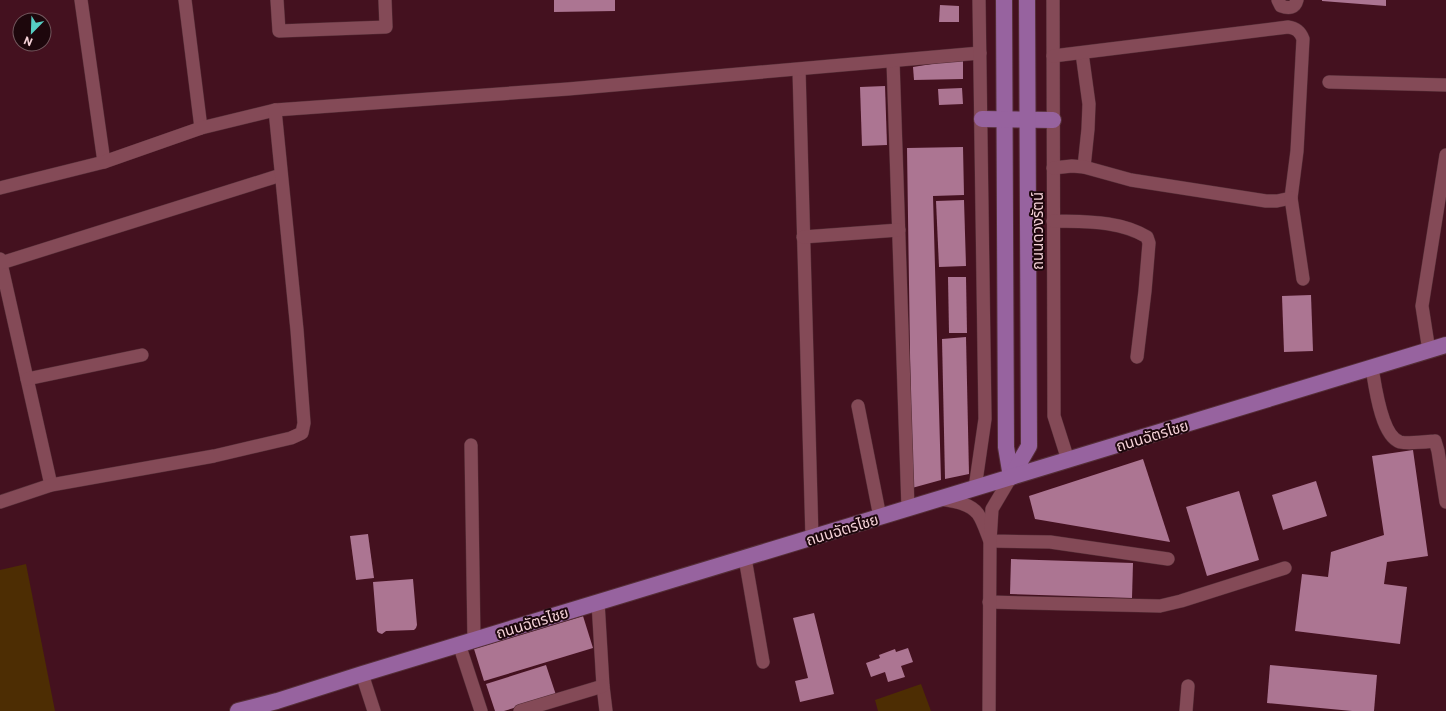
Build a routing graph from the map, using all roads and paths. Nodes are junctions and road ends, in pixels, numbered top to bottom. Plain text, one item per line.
1 (81, 0) edge
2 (185, 0) edge
3 (277, 0) edge
4 (385, 0) edge
5 (979, 0) edge
6 (1004, 0) edge
7 (1027, 0) edge
8 (1053, 0) edge
9 (1278, 0) edge
10 (1297, 0) edge
11 (980, 53) junction
12 (1082, 53) junction
13 (1053, 56) junction
14 (893, 61) junction
15 (799, 70) junction
16 (1329, 82) dead end
17 (1446, 85) edge
18 (275, 110) junction
19 (982, 119) junction
20 (1005, 119) junction
21 (1028, 120) junction
22 (1053, 120) junction
23 (201, 128) junction
24 (1446, 155) edge
25 (104, 162) junction
26 (1084, 167) junction
27 (1053, 168) junction
28 (281, 175) junction
29 (0, 188) edge
30 (1291, 198) junction
31 (1053, 222) junction
32 (899, 230) junction
33 (803, 237) junction
34 (0, 261) edge
35 (1303, 278) dead end
36 (1446, 345) edge
37 (1429, 351) junction
38 (142, 355) dead end
39 (1137, 357) dead end
40 (1372, 368) junction
41 (27, 380) junction
42 (858, 406) dead end
43 (471, 445) dead end
44 (1068, 460) junction
45 (1011, 477) junction
46 (51, 485) junction
47 (975, 488) junction
48 (938, 499) junction
49 (0, 502) edge
50 (1446, 502) edge
51 (908, 508) junction
52 (880, 517) junction
53 (812, 538) junction
54 (990, 541) junction
55 (745, 558) junction
56 (1168, 559) dead end
57 (1285, 568) dead end
58 (598, 602) junction
59 (989, 602) junction
60 (466, 642) junction
61 (763, 662) dead end
62 (362, 674) junction
63 (603, 686) junction
64 (1188, 686) dead end
65 (278, 706) edge
66 (238, 711) edge
67 (374, 711) edge
68 (481, 711) edge
69 (522, 711) edge
70 (606, 711) edge
71 (989, 711) edge
72 (1186, 711) edge

1 - 25 street
2 - 23 street
3 - 4 street
5 - 11 street
6 - 20 main road
7 - 21 main road
8 - 13 street, ถนนดวงรัตน์
9 - 10 street
11 - 14 street
11 - 19 street
12 - 13 street
12 - 26 street
12 - 30 street
13 - 22 street, ถนนดวงรัตน์
14 - 15 street
14 - 32 street
15 - 18 street
15 - 33 street
16 - 17 street
18 - 23 street
18 - 28 street
19 - 20 main road
19 - 47 street
20 - 21 main road
20 - 45 main road
21 - 22 main road
21 - 45 main road
22 - 27 street, ถนนดวงรัตน์
23 - 25 street
24 - 37 street
25 - 29 street
26 - 27 street
26 - 30 street
27 - 31 street, ถนนดวงรัตน์
28 - 34 street
28 - 46 street
30 - 35 street
31 - 39 street
31 - 44 street, ถนนดวงรัตน์
32 - 33 street
32 - 51 street
33 - 53 street
34 - 41 street
36 - 37 main road, ถนนฉัตรไชย
37 - 40 main road, ถนนฉัตรไชย
38 - 41 street
40 - 44 main road, ถนนฉัตรไชย
40 - 50 street
41 - 46 street
42 - 52 street
43 - 60 street
44 - 45 main road, ถนนฉัตรไชย
45 - 47 main road, ถนนฉัตรไชย
45 - 54 street
46 - 49 street
47 - 48 main road, ถนนฉัตรไชย
48 - 51 main road, ถนนฉัตรไชย
48 - 54 street
51 - 52 main road, ถนนฉัตรไชย
52 - 53 main road, ถนนฉัตรไชย
53 - 55 main road, ถนนฉัตรไชย
54 - 56 street
54 - 59 street
55 - 58 main road, ถนนฉัตรไชย
55 - 61 street
57 - 59 street
58 - 60 main road, ถนนฉัตรไชย
58 - 63 street
59 - 71 street
60 - 62 main road, ถนนฉัตรไชย
60 - 68 street
62 - 65 main road, ถนนฉัตรไชย
62 - 67 street
63 - 69 street
63 - 70 street
64 - 72 street
65 - 66 main road, ถนนฉัตรไชย

